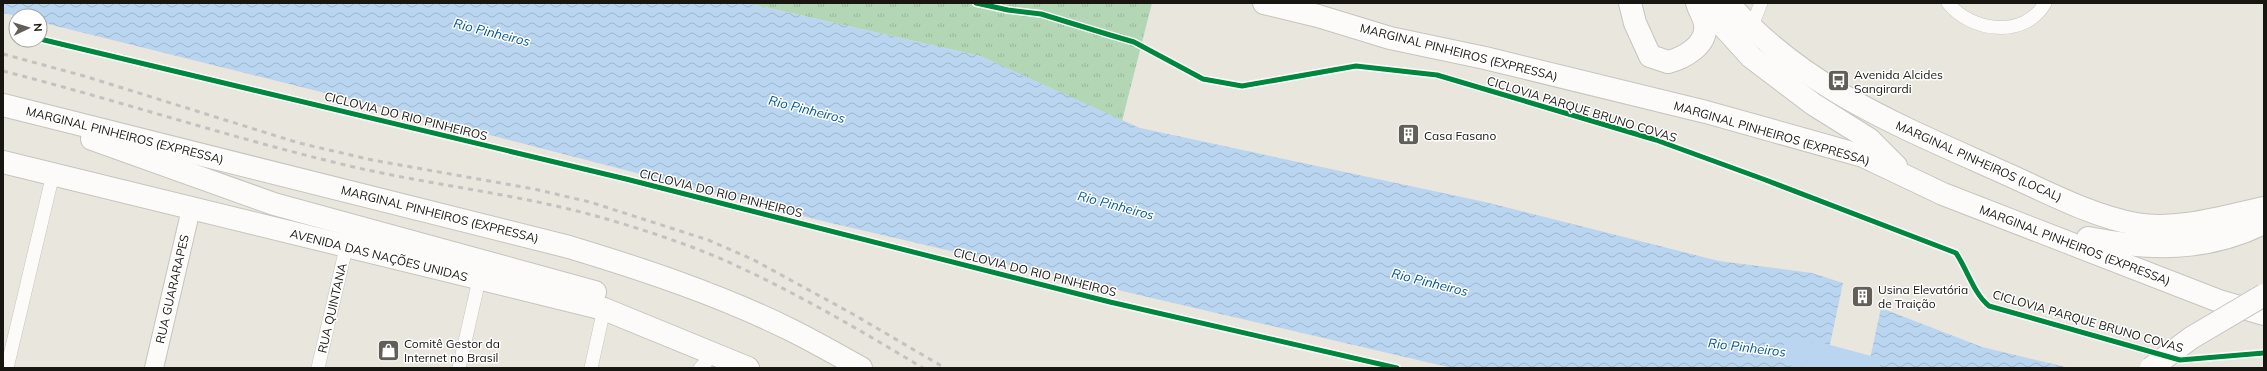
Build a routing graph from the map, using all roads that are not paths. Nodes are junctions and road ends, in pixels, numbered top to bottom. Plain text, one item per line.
1 (1264, 3) edge
2 (1630, 3) edge
3 (1697, 3) edge
4 (1702, 3) edge
5 (1728, 3) edge
6 (1761, 3) edge
7 (1948, 3) edge
8 (2045, 3) edge
9 (1751, 28) junction
10 (8, 106) edge
11 (3, 162) edge
12 (53, 174) junction
13 (1905, 176) junction
14 (2264, 208) edge
15 (191, 209) junction
16 (2264, 223) edge
17 (2037, 229) junction
18 (346, 248) junction
19 (478, 280) junction
20 (2264, 295) edge
21 (604, 309) junction
22 (2264, 314) edge
23 (690, 343) junction
24 (720, 356) junction
25 (7, 368) edge
26 (154, 368) edge
27 (318, 368) edge
28 (459, 368) edge
29 (591, 368) edge
30 (700, 368) edge
31 (748, 368) edge
32 (861, 368) edge
33 (2151, 368) edge

1 - 13 highway, MARGINAL PINHEIROS (EXPRESSA)
2 - 3 highway
4 - 13 highway
5 - 9 highway, MARGINAL PINHEIROS (LOCAL)
6 - 9 street
7 - 8 street
9 - 14 highway, MARGINAL PINHEIROS (LOCAL)
10 - 23 highway
10 - 32 highway, MARGINAL PINHEIROS (EXPRESSA)
11 - 12 highway, AVENIDA DAS NAÇÕES UNIDAS
12 - 15 highway, AVENIDA DAS NAÇÕES UNIDAS
12 - 25 street
13 - 17 highway, MARGINAL PINHEIROS (EXPRESSA)
15 - 18 highway, AVENIDA DAS NAÇÕES UNIDAS
15 - 26 street, RUA GUARARAPES
16 - 17 highway
17 - 22 highway, MARGINAL PINHEIROS (EXPRESSA)
18 - 19 highway, AVENIDA DAS NAÇÕES UNIDAS
18 - 27 street, RUA QUINTANA
19 - 21 highway, AVENIDA DAS NAÇÕES UNIDAS
19 - 28 street
20 - 33 highway, bridge
21 - 23 highway, AVENIDA DAS NAÇÕES UNIDAS
21 - 29 street
23 - 24 highway, AVENIDA DAS NAÇÕES UNIDAS
24 - 30 street
24 - 31 highway, AVENIDA DAS NAÇÕES UNIDAS

